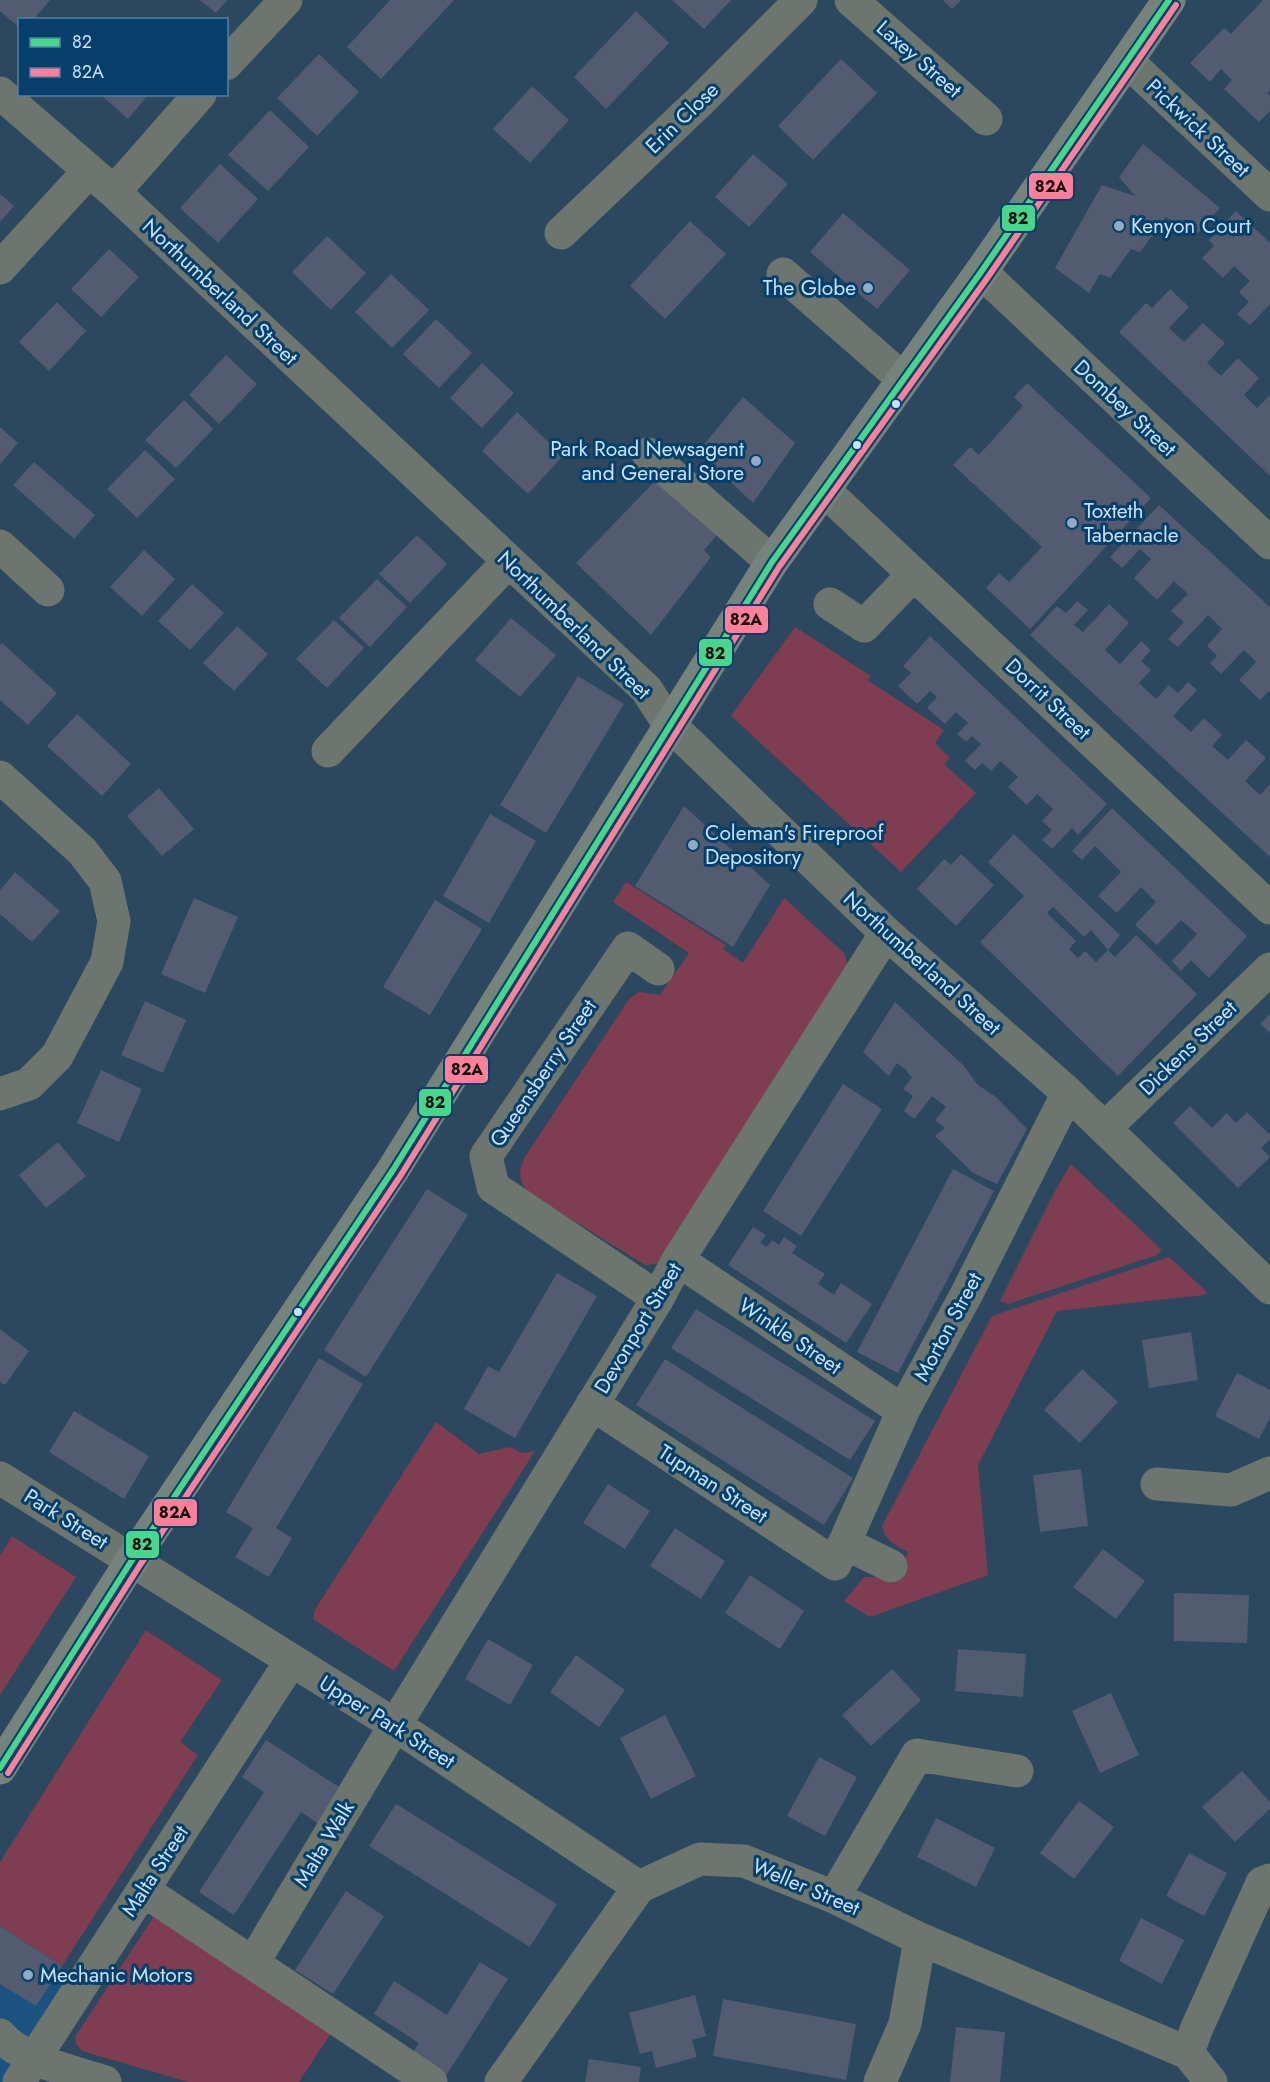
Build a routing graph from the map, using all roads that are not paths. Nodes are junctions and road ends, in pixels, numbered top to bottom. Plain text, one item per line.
1 (286, 0) edge
2 (801, 0) edge
3 (851, 0) edge
4 (1169, 0) edge
5 (1127, 61) junction
6 (228, 62) edge
7 (0, 93) edge
8 (198, 96) edge
9 (986, 119) dead end
10 (88, 172) junction
11 (114, 192) junction
12 (1270, 195) edge
13 (561, 233) dead end
14 (0, 268) edge
15 (981, 272) junction
16 (783, 274) dead end
17 (903, 379) junction
18 (648, 453) dead end
19 (825, 492) junction
20 (1270, 543) edge
21 (0, 546) edge
22 (508, 562) junction
23 (772, 562) junction
24 (914, 574) junction
25 (48, 591) dead end
26 (830, 604) dead end
27 (669, 724) junction
28 (328, 751) dead end
29 (0, 777) edge
30 (1270, 908) edge
31 (886, 933) junction
32 (658, 969) dead end
33 (1270, 969) edge
34 (1068, 1093) junction
35 (0, 1094) edge
36 (1105, 1128) junction
37 (678, 1260) junction
38 (1270, 1288) edge
39 (658, 1298) junction
40 (592, 1404) junction
41 (903, 1411) junction
42 (1270, 1473) edge
43 (0, 1478) edge
44 (1157, 1484) dead end
45 (839, 1553) junction
46 (132, 1560) junction
47 (891, 1566) dead end
48 (291, 1661) junction
49 (395, 1725) junction
50 (0, 1768) edge
51 (1017, 1772) dead end
52 (1270, 1880) edge
53 (639, 1887) junction
54 (143, 1890) junction
55 (834, 1897) junction
56 (920, 1940) junction
57 (253, 1963) junction
58 (0, 2035) edge
59 (1188, 2053) junction
60 (27, 2070) edge
61 (105, 2082) edge
62 (431, 2082) edge
63 (501, 2082) edge
64 (880, 2082) edge
65 (1211, 2082) edge

1 - 6 street
2 - 13 street, Erin Close
3 - 9 street, Laxey Street
4 - 5 highway
5 - 12 street, Pickwick Street
5 - 15 highway
7 - 10 street, Northumberland Street
8 - 11 street
10 - 11 street, Northumberland Street
10 - 14 street
11 - 22 street, Northumberland Street
15 - 17 highway
15 - 20 street, Dombey Street
16 - 17 street
17 - 19 highway
18 - 23 street
19 - 23 highway
19 - 24 street, Dorrit Street
21 - 25 street
22 - 27 street, Northumberland Street
22 - 28 street
23 - 27 highway
24 - 26 street
24 - 30 street, Dorrit Street
27 - 31 street, Northumberland Street
27 - 46 highway
29 - 35 street
31 - 34 street, Northumberland Street
31 - 37 street, Devonport Street
32 - 39 street, Queensberry Street
33 - 36 street, Dickens Street
34 - 36 street, Northumberland Street
34 - 41 street, Morton Street
36 - 38 street, Northumberland Street
37 - 39 street, Devonport Street
37 - 41 street, Winkle Street
39 - 40 street, Devonport Street
40 - 45 street, Tupman Street
40 - 49 street, Devonport Street
41 - 45 street, Morton Street
42 - 44 street
43 - 46 street, Park Street
45 - 47 street, Tupman Street
46 - 48 street, Upper Park Street
46 - 50 highway
48 - 49 street, Upper Park Street
48 - 54 street, Malta Street
49 - 53 street, Upper Park Street
49 - 57 street, Malta Walk
51 - 55 street
52 - 59 street
53 - 55 street, Weller Street
53 - 63 street
54 - 57 street
54 - 60 street, Malta Street
55 - 56 street, Weller Street
56 - 59 street, Weller Street
56 - 64 street
57 - 62 street
58 - 60 street
59 - 65 street
60 - 61 street

